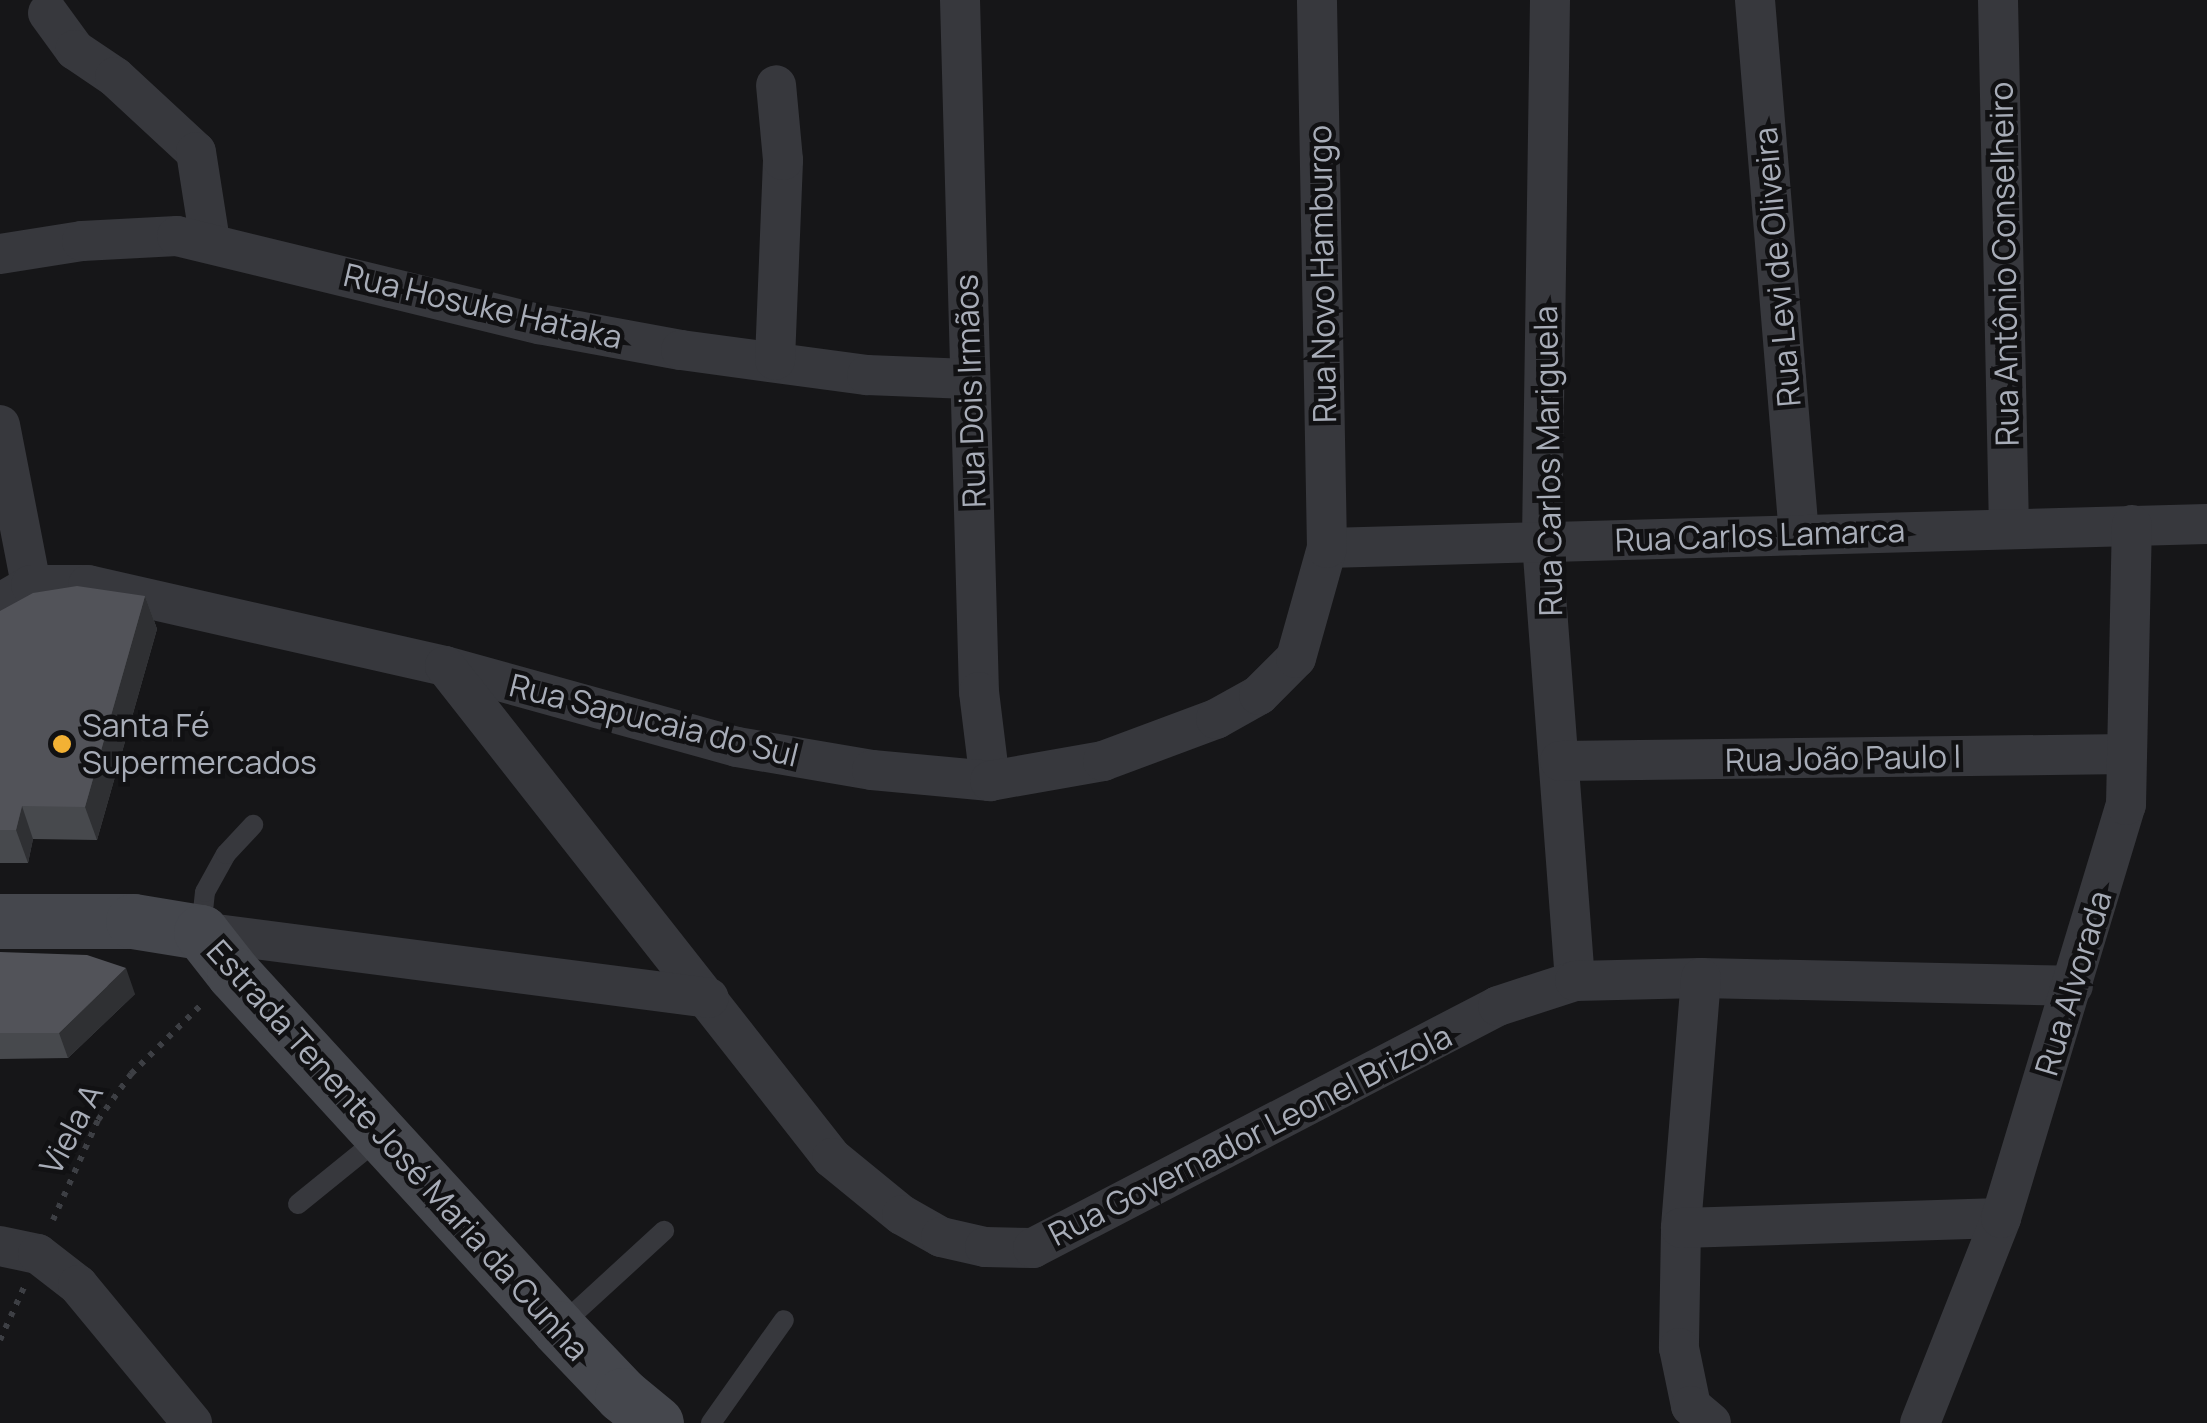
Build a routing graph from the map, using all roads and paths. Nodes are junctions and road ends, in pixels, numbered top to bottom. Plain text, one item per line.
1 (960, 0) edge
2 (1317, 0) edge
3 (1550, 0) edge
4 (1755, 0) edge
5 (1998, 0) edge
6 (48, 13) dead end
7 (776, 85) dead end
8 (210, 241) junction
9 (0, 254) edge
10 (776, 360) junction
11 (969, 379) junction
12 (0, 425) edge
13 (2207, 524) edge
14 (2132, 525) junction
15 (2010, 528) junction
16 (1799, 534) junction
17 (1542, 542) junction
18 (1327, 548) junction
19 (16, 594) edge
20 (444, 666) junction
21 (2127, 754) junction
22 (1560, 761) junction
23 (990, 781) junction
24 (253, 825) dead end
25 (0, 921) edge
26 (201, 932) junction
27 (234, 974) junction
28 (1700, 978) junction
29 (1574, 980) junction
30 (2073, 986) junction
31 (709, 998) junction
32 (382, 1136) junction
33 (298, 1204) dead end
34 (2001, 1218) junction
35 (1681, 1228) junction
36 (664, 1231) dead end
37 (19, 1250) edge
38 (784, 1320) dead end
39 (558, 1328) junction
40 (0, 1340) edge
41 (192, 1423) edge
42 (656, 1423) edge
43 (711, 1423) edge
44 (1712, 1423) edge
45 (1920, 1423) edge

1 - 11 street, Rua Dois Irmãos
2 - 18 street, Rua Novo Hamburgo
3 - 17 street, Rua Carlos Mariguela
4 - 16 street, Rua Levi de Oliveira
5 - 15 street, Rua Antônio Conselheiro
6 - 8 street
7 - 10 street
8 - 9 street, Rua Hosuke Hataka
8 - 10 street, Rua Hosuke Hataka
10 - 11 street, Rua Hosuke Hataka
11 - 23 street, Rua Dois Irmãos
12 - 19 street
13 - 14 street, Rua Carlos Lamarca
14 - 15 street, Rua Carlos Lamarca
14 - 21 street, Rua Alvorada
15 - 16 street, Rua Carlos Lamarca
16 - 17 street, Rua Carlos Lamarca
17 - 18 street, Rua Carlos Lamarca
17 - 22 street, Rua Carlos Mariguela
18 - 23 street, Rua Sapucaia do Sul
19 - 20 street, Rua Sapucaia do Sul
20 - 23 street, Rua Sapucaia do Sul
20 - 31 street, Rua Governador Leonel Brizola
21 - 22 street, Rua João Paulo I
21 - 30 street, Rua Alvorada
22 - 29 street, Rua Carlos Mariguela
24 - 26 lane
25 - 26 main road, Estrada Tenente José Maria da Cunha
26 - 27 main road, Estrada Tenente José Maria da Cunha
26 - 31 street
27 - 32 main road, Estrada Tenente José Maria da Cunha
27 - 37 path, Viela A
28 - 29 street, Rua Governador Leonel Brizola
28 - 30 street, Rua Governador Leonel Brizola
28 - 35 street
29 - 31 street, Rua Governador Leonel Brizola
30 - 34 street, Rua Alvorada
32 - 33 lane
32 - 39 main road, Estrada Tenente José Maria da Cunha
34 - 35 street
34 - 45 street, Rua Alvorada
35 - 44 street
36 - 39 lane
37 - 40 path, Viela A
37 - 41 street
38 - 43 lane
39 - 42 main road, Estrada Tenente José Maria da Cunha

